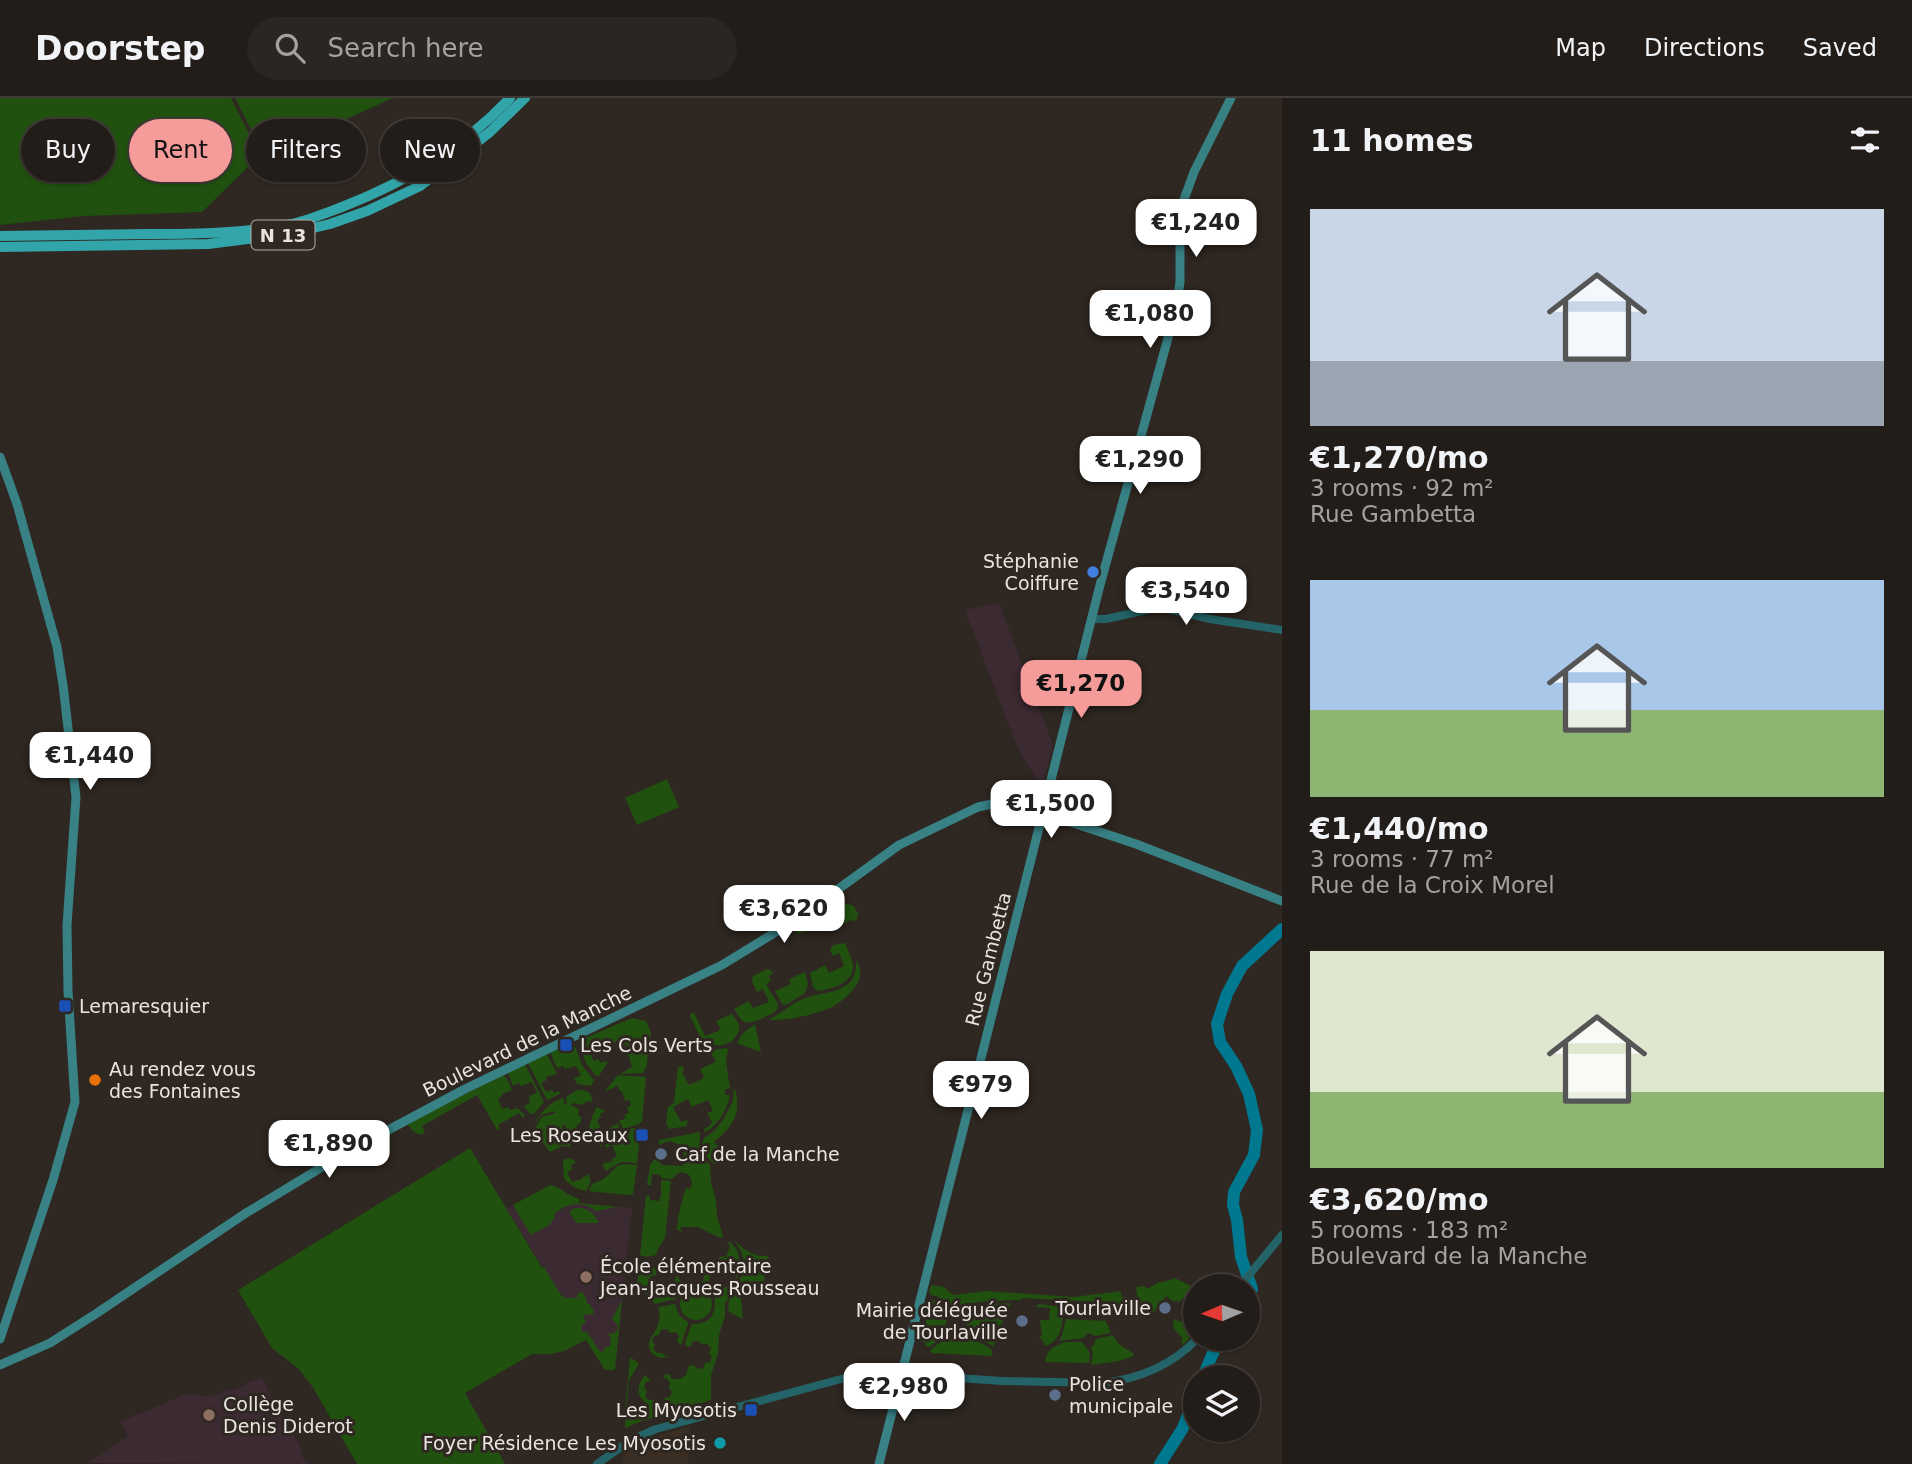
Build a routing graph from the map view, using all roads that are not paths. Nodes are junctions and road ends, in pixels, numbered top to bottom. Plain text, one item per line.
1 (510, 98) edge
2 (525, 98) edge
3 (1231, 98) edge
4 (0, 236) edge
5 (0, 247) edge
6 (0, 457) edge
7 (1091, 619) junction
8 (1282, 630) edge
9 (1042, 814) junction
10 (1282, 901) edge
11 (1282, 1235) edge
12 (1250, 1274) edge
13 (0, 1339) edge
14 (1183, 1351) edge
15 (0, 1366) edge
16 (901, 1375) junction
17 (597, 1464) edge
18 (878, 1464) edge

1 - 4 highway, N 13
2 - 5 highway, N 13
3 - 7 main road, Rue Gambetta
6 - 13 main road
7 - 8 street
7 - 9 main road, Rue Gambetta
9 - 10 main road, Boulevard de la Manche
9 - 15 main road, Boulevard de la Manche
9 - 16 main road, Rue Gambetta
11 - 12 street
14 - 16 street
16 - 17 street
16 - 18 main road, Rue Gambetta

